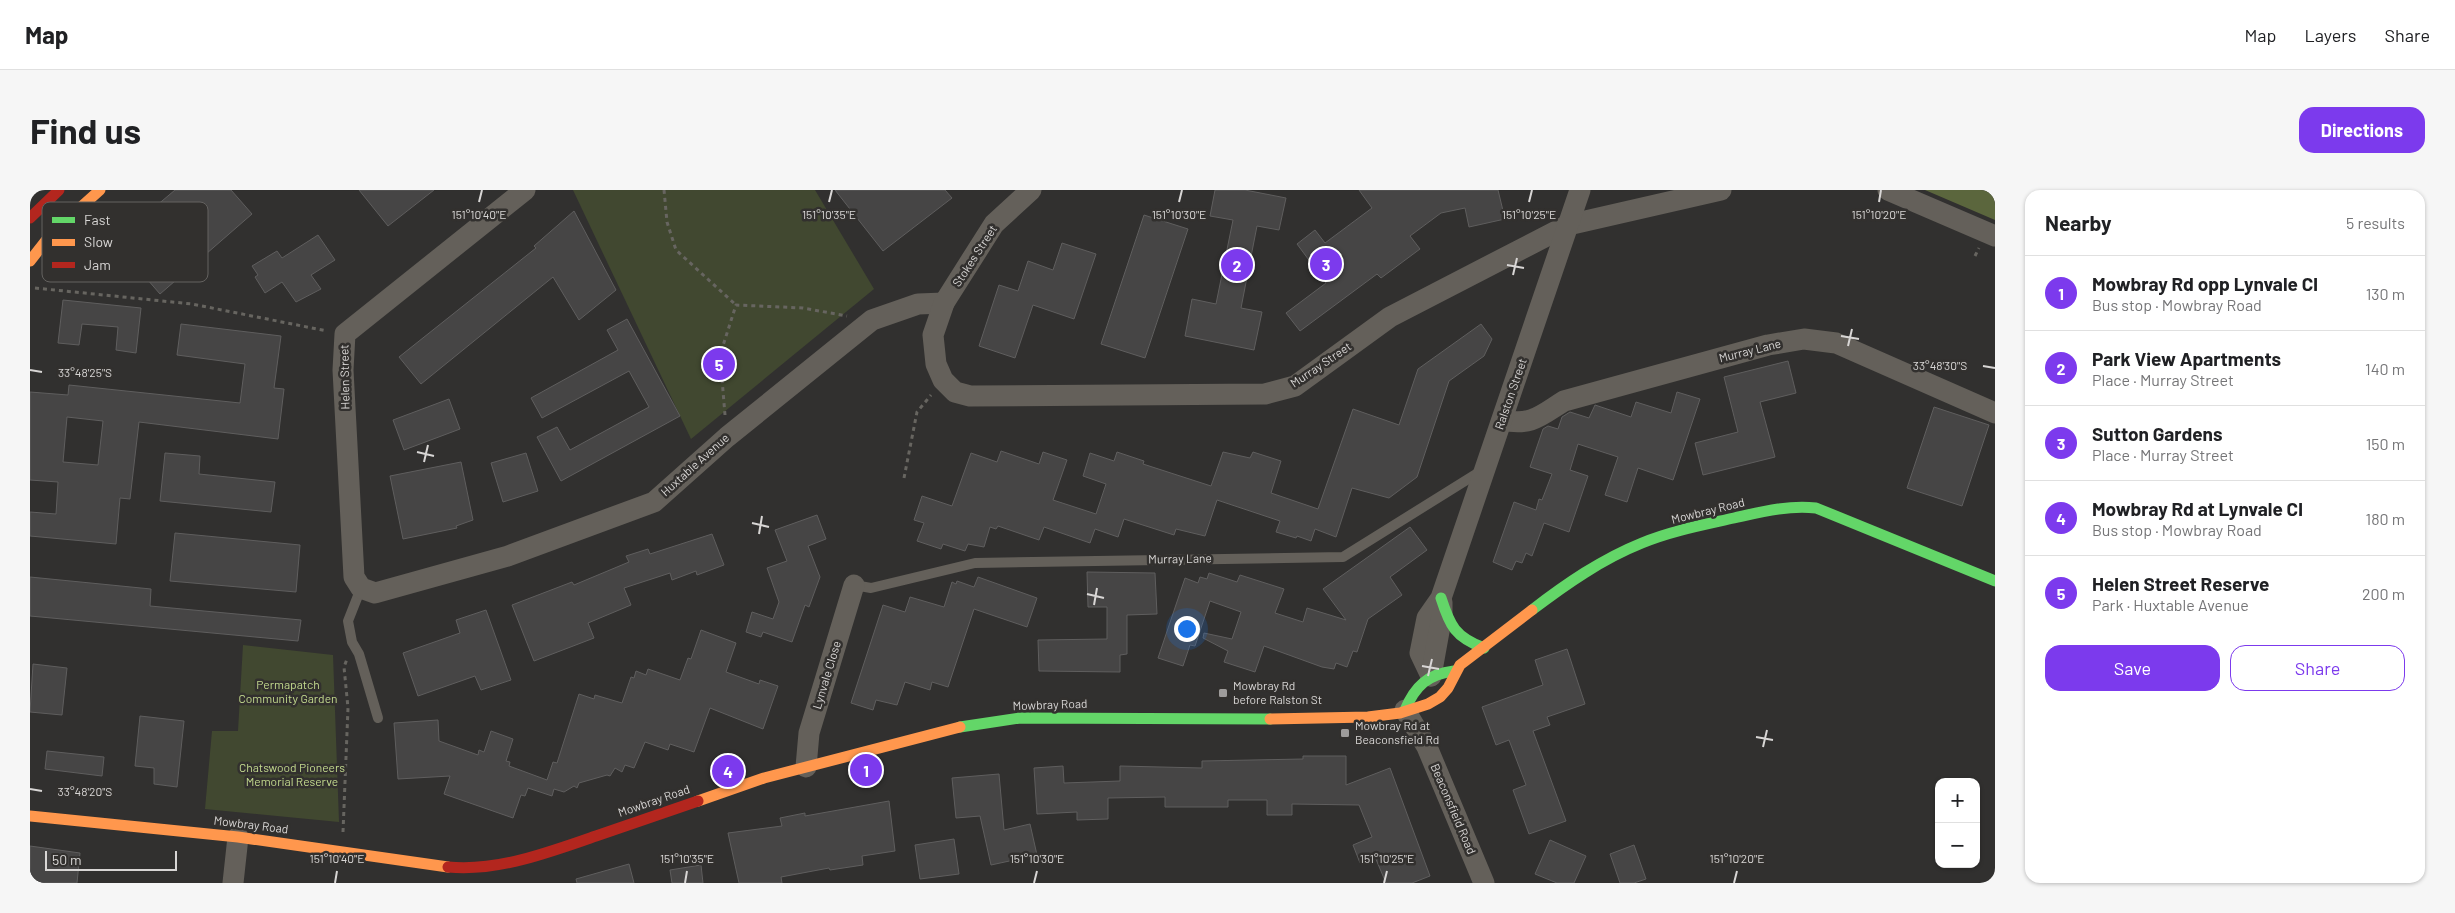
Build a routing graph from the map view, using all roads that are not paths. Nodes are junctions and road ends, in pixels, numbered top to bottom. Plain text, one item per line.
1 (59, 190) edge
2 (100, 190) edge
3 (525, 190) edge
4 (1031, 190) edge
5 (1580, 190) edge
6 (1721, 190) edge
7 (1888, 190) edge
8 (47, 202) edge
9 (87, 202) edge
10 (42, 206) edge
11 (30, 218) edge
12 (1568, 225) junction
13 (1995, 236) edge
14 (42, 246) edge
15 (30, 261) edge
16 (944, 304) junction
17 (1995, 413) edge
18 (1502, 420) junction
19 (1484, 469) junction
20 (1995, 581) edge
21 (854, 585) joint
22 (361, 588) junction
23 (1442, 598) junction
24 (1484, 648) junction
25 (1454, 670) junction
26 (1431, 676) junction
27 (1405, 710) junction
28 (378, 718) dead end
29 (806, 767) junction
30 (30, 816) edge
31 (238, 837) junction
32 (469, 876) edge
33 (233, 883) edge
34 (1484, 883) edge

1 - 8 main road
2 - 9 main road
3 - 22 street, Helen Street
4 - 16 street, Stokes Street
5 - 12 street, Ralston Street
6 - 12 street, Murray Street
7 - 13 street
10 - 11 main road
12 - 16 street, Murray Street
12 - 18 street, Ralston Street
14 - 15 main road
16 - 22 street, Huxtable Avenue
17 - 18 street, Murray Lane
18 - 19 street, Ralston Street
19 - 21 lane, Murray Lane
19 - 23 street, Ralston Street
20 - 24 main road, Mowbray Road
21 - 29 street, Lynvale Close
22 - 28 lane
23 - 24 main road
23 - 26 street, Ralston Street
24 - 25 main road, Mowbray Road
25 - 26 main road, Mowbray Road
25 - 27 main road, Mowbray Road
26 - 27 main road, Mowbray Road
27 - 29 main road, Mowbray Road
27 - 34 street, Beaconsfield Road
29 - 32 main road, Mowbray Road
30 - 31 main road, Mowbray Road
31 - 32 main road, Mowbray Road
31 - 33 street

